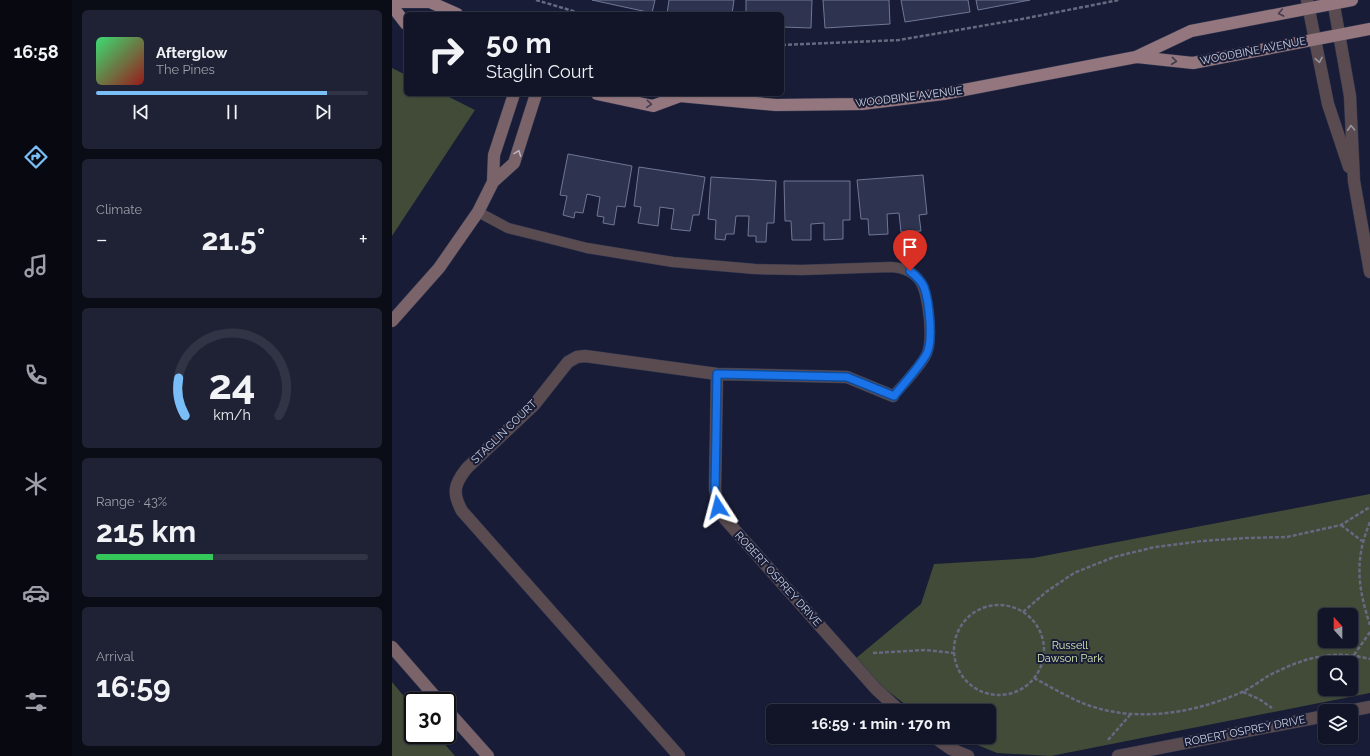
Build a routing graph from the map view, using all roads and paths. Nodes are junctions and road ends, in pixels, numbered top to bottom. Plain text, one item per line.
1 (536, 0) edge
2 (1118, 0) edge
3 (1352, 0) edge
4 (392, 2) edge
5 (1333, 2) edge
6 (1308, 4) edge
7 (392, 6) edge
8 (452, 12) edge
9 (576, 12) edge
10 (404, 21) edge
11 (1370, 29) edge
12 (1339, 35) junction
13 (1315, 40) junction
14 (784, 45) edge
15 (1136, 57) junction
16 (513, 96) edge
17 (535, 96) edge
18 (606, 96) edge
19 (678, 96) edge
20 (690, 96) edge
21 (1354, 181) junction
22 (493, 182) junction
23 (478, 212) junction
24 (1370, 272) edge
25 (392, 321) edge
26 (717, 374) junction
27 (894, 396) joint
28 (1370, 507) edge
29 (1370, 522) edge
30 (1340, 525) junction
31 (1362, 541) junction
32 (1023, 612) junction
33 (1370, 625) edge
34 (1370, 632) edge
35 (392, 647) edge
36 (873, 653) dead end
37 (954, 653) junction
38 (1354, 654) junction
39 (1370, 659) edge
40 (1034, 678) junction
41 (431, 692) edge
42 (1242, 692) junction
43 (892, 704) edge
44 (1370, 707) edge
45 (1272, 708) dead end
46 (1358, 709) edge
47 (1131, 715) junction
48 (1318, 717) edge
49 (456, 720) edge
50 (1108, 740) dead end
51 (944, 744) edge
52 (488, 756) edge
53 (679, 756) edge
54 (968, 756) edge
55 (1118, 756) edge

1 - 9 path
2 - 14 path
3 - 5 main road, WOODBINE AVENUE
4 - 8 main road
5 - 6 main road, WOODBINE AVENUE
5 - 12 street
6 - 13 street
6 -> 15 main road, WOODBINE AVENUE
7 - 10 main road
11 - 12 main road, WOODBINE AVENUE
12 - 13 main road, WOODBINE AVENUE
21 -> 12 street
15 -> 13 main road, WOODBINE AVENUE
13 -> 21 street
15 - 20 main road, WOODBINE AVENUE
16 - 22 street
22 -> 17 street
18 -> 19 main road, WOODBINE AVENUE
21 - 24 street
22 - 23 street
23 - 25 street
23 - 27 lane
26 - 27 street, STAGLIN COURT
26 - 43 street, ROBERT OSPREY DRIVE
26 - 53 street, STAGLIN COURT
28 - 30 path
29 - 31 path
30 - 31 path
30 - 32 path
31 - 33 path
32 - 37 path
32 - 40 path
34 - 38 path
35 - 41 street
36 - 37 path
37 - 40 path
38 - 39 path
38 - 42 path
40 - 47 path
42 - 45 path
42 - 47 path
44 - 46 street
47 - 50 path
48 - 55 street, ROBERT OSPREY DRIVE
49 - 52 street
51 - 54 street

